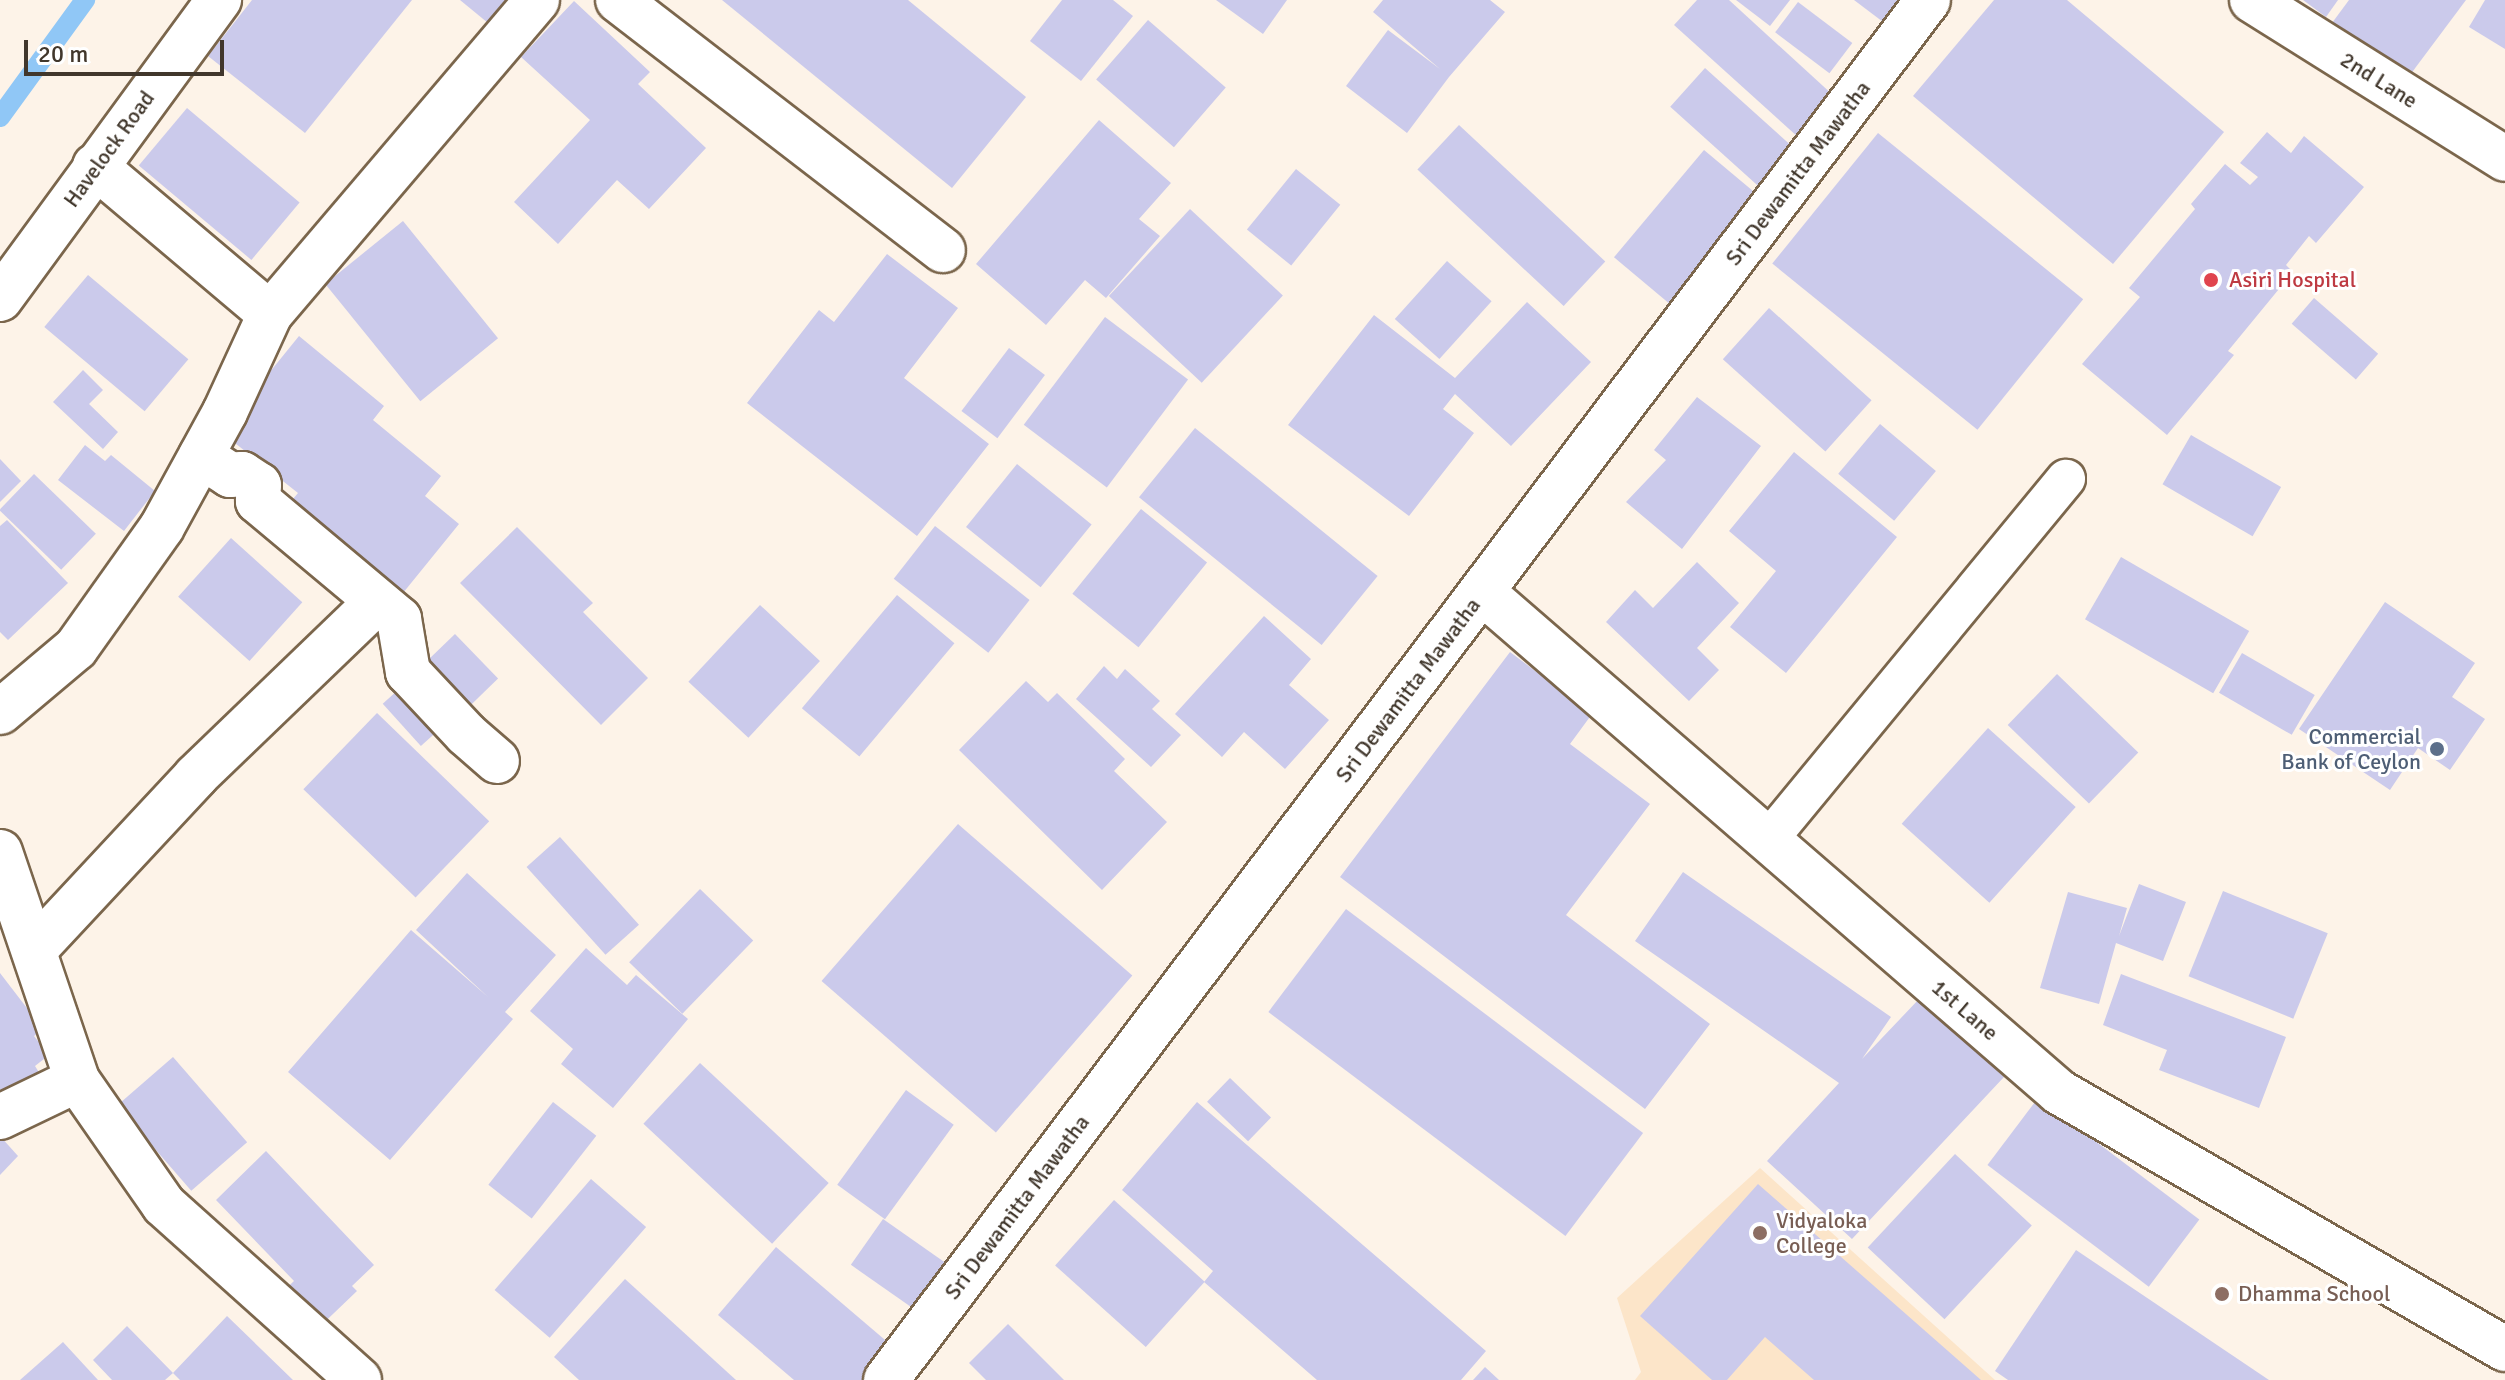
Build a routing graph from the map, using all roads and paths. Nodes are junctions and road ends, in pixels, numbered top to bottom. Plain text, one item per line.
1 (219, 0) edge
2 (537, 0) edge
3 (618, 0) edge
4 (1928, 0) edge
5 (2252, 0) edge
6 (2505, 159) edge
7 (95, 166) junction
8 (943, 250) dead end
9 (0, 299) edge
10 (270, 314) junction
11 (201, 456) junction
12 (2066, 479) dead end
13 (1482, 592) junction
14 (377, 602) junction
15 (0, 712) edge
16 (497, 761) dead end
17 (1769, 839) junction
18 (0, 852) edge
19 (34, 950) junction
20 (77, 1080) junction
21 (0, 1117) edge
22 (2505, 1349) edge
23 (359, 1380) edge
24 (886, 1380) edge

1 - 7 street, Havelock Road
2 - 10 street
3 - 8 street
4 - 13 street, Sri Dewamitta Mawatha
5 - 6 street, 2nd Lane
7 - 9 street, Havelock Road
7 - 10 street
10 - 11 street
11 - 14 street
11 - 15 street
12 - 17 lane
13 - 17 street, 1st Lane
13 - 24 street, Sri Dewamitta Mawatha
14 - 16 street
14 - 19 street
17 - 22 street, 1st Lane
18 - 19 street
19 - 20 street
20 - 21 street
20 - 23 street

